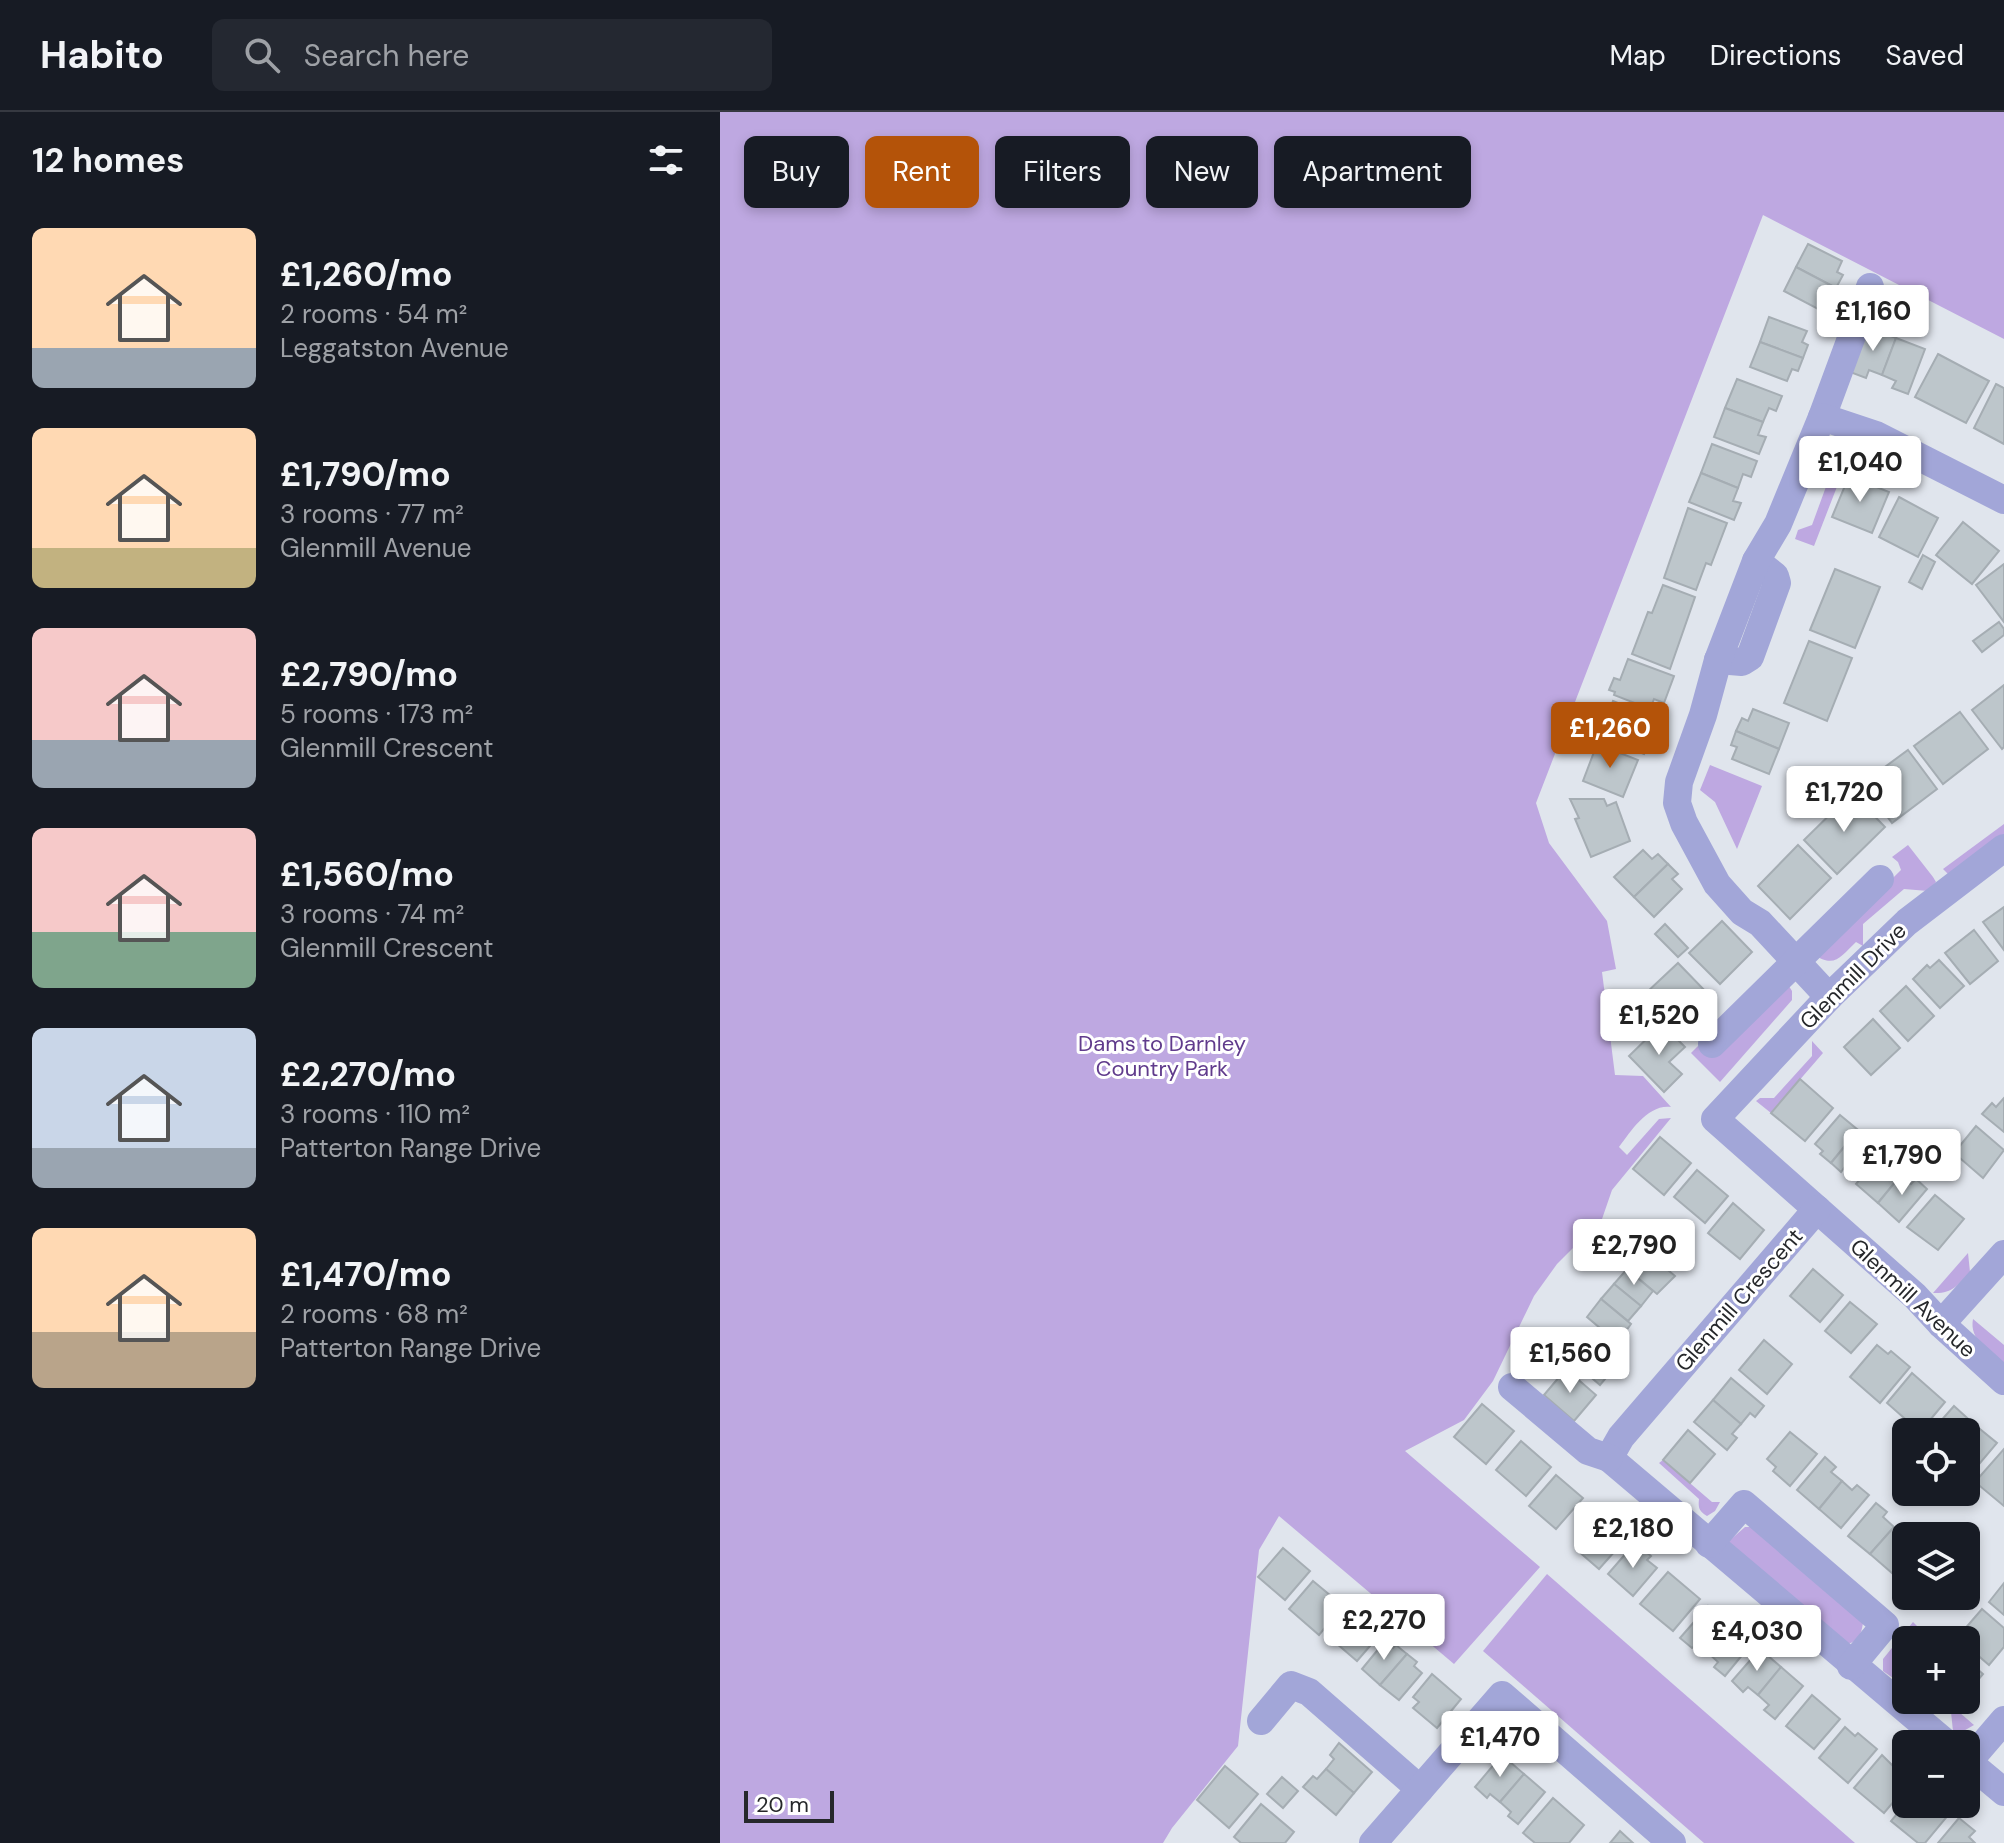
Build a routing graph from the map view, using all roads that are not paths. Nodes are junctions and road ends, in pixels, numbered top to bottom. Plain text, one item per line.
1 (1870, 287) dead end
2 (1822, 417) junction
3 (2004, 500) edge
4 (2004, 848) edge
5 (1880, 879) dead end
6 (1795, 961) junction
7 (1829, 997) junction
8 (1712, 1044) dead end
9 (1715, 1119) joint
10 (1817, 1209) junction
11 (2004, 1254) edge
12 (1941, 1324) junction
13 (2004, 1381) edge
14 (1512, 1387) dead end
15 (1609, 1458) junction
16 (1709, 1544) junction
17 (1851, 1666) junction
18 (2004, 1720) edge
19 (1261, 1721) dead end
20 (1929, 1730) edge
21 (1980, 1739) edge
22 (1980, 1772) edge
23 (1420, 1789) junction
24 (2004, 1792) edge
25 (1373, 1843) edge
26 (1672, 1843) edge

1 - 2 street
2 - 3 street
2 - 6 street
4 - 7 street, Glenmill Drive
5 - 6 street
6 - 7 street
6 - 8 street
7 - 9 street, Glenmill Drive
9 - 10 street, Glenmill Avenue
10 - 12 street, Glenmill Avenue
10 - 15 street, Glenmill Crescent
11 - 12 street
12 - 13 street, Glenmill Avenue
14 - 15 street
15 - 16 street
16 - 17 street
16 - 17 street
17 - 20 street
18 - 21 street
19 - 23 street
22 - 24 street
23 - 25 street
23 - 26 street

